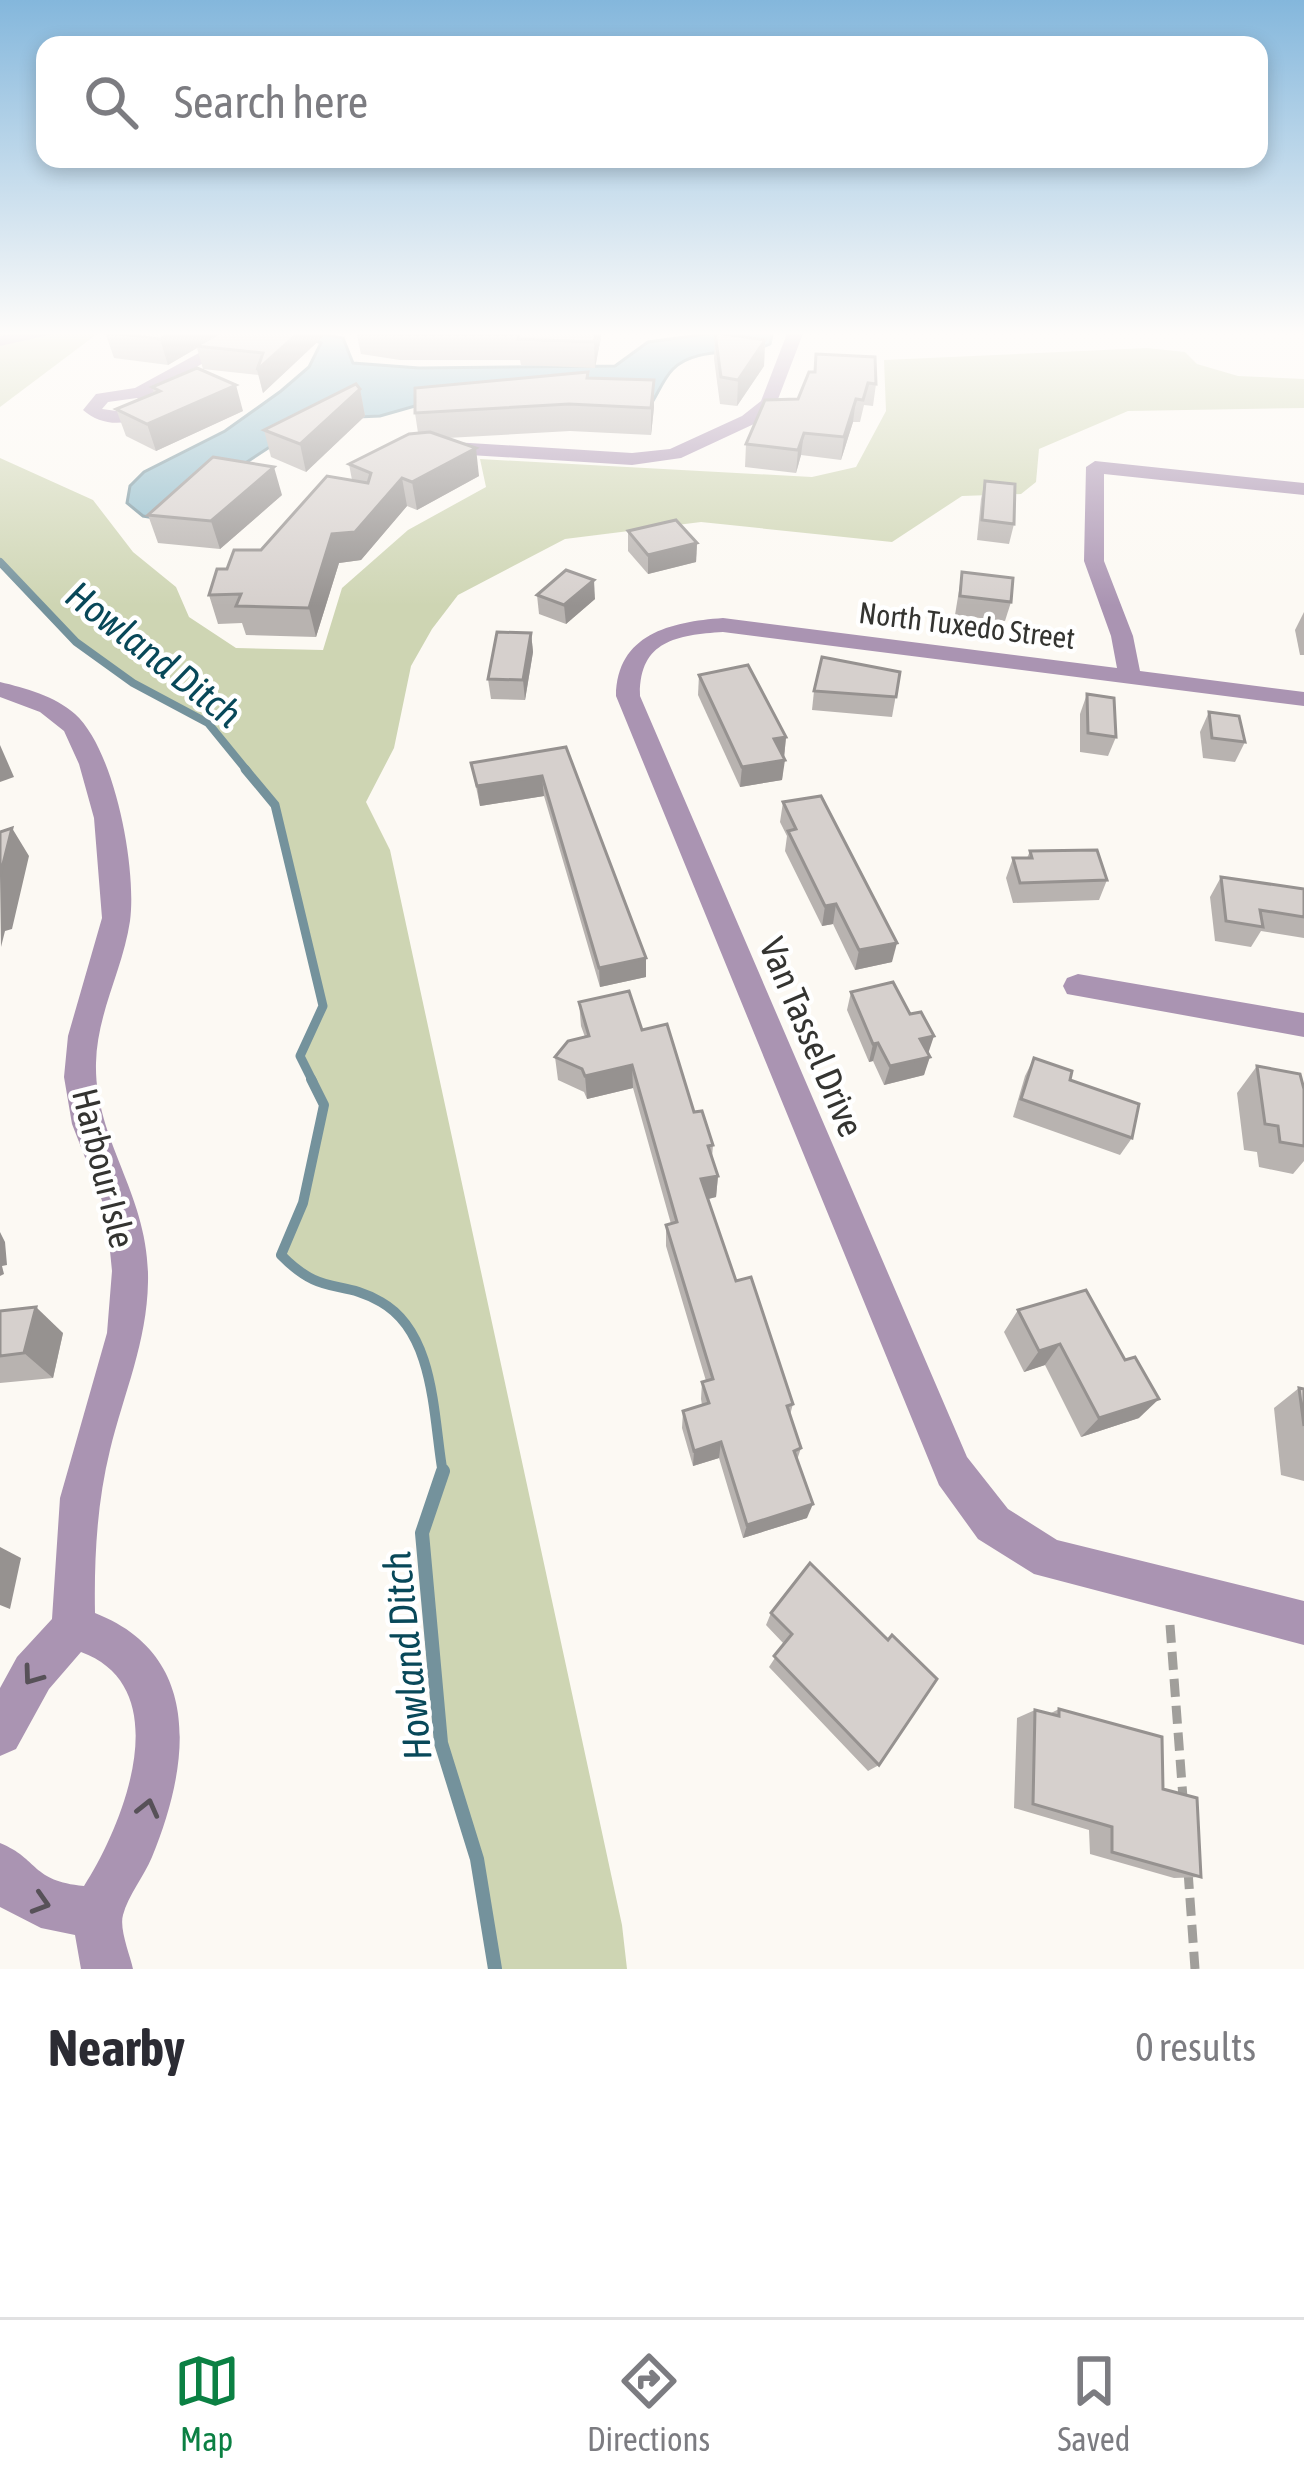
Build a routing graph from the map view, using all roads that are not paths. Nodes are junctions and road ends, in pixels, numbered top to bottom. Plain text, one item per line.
1 (742, 423) edge
2 (417, 450) edge
3 (1304, 489) edge
4 (631, 661) joint
5 (1130, 676) junction
6 (0, 689) edge
7 (1304, 699) edge
8 (1078, 986) dead end
9 (1304, 1025) edge
10 (1304, 1623) edge
11 (74, 1627) junction
12 (0, 1733) edge
13 (0, 1868) edge
14 (96, 1912) junction
15 (107, 1969) edge

1 - 2 street
3 - 5 street
4 - 5 street, North Tuxedo Street
4 - 10 street, Van Tassel Drive
5 - 7 street, North Tuxedo Street
6 - 11 street, Harbour Isle
8 - 9 street
11 -> 12 street
14 -> 11 street
13 -> 14 street
14 - 15 street

